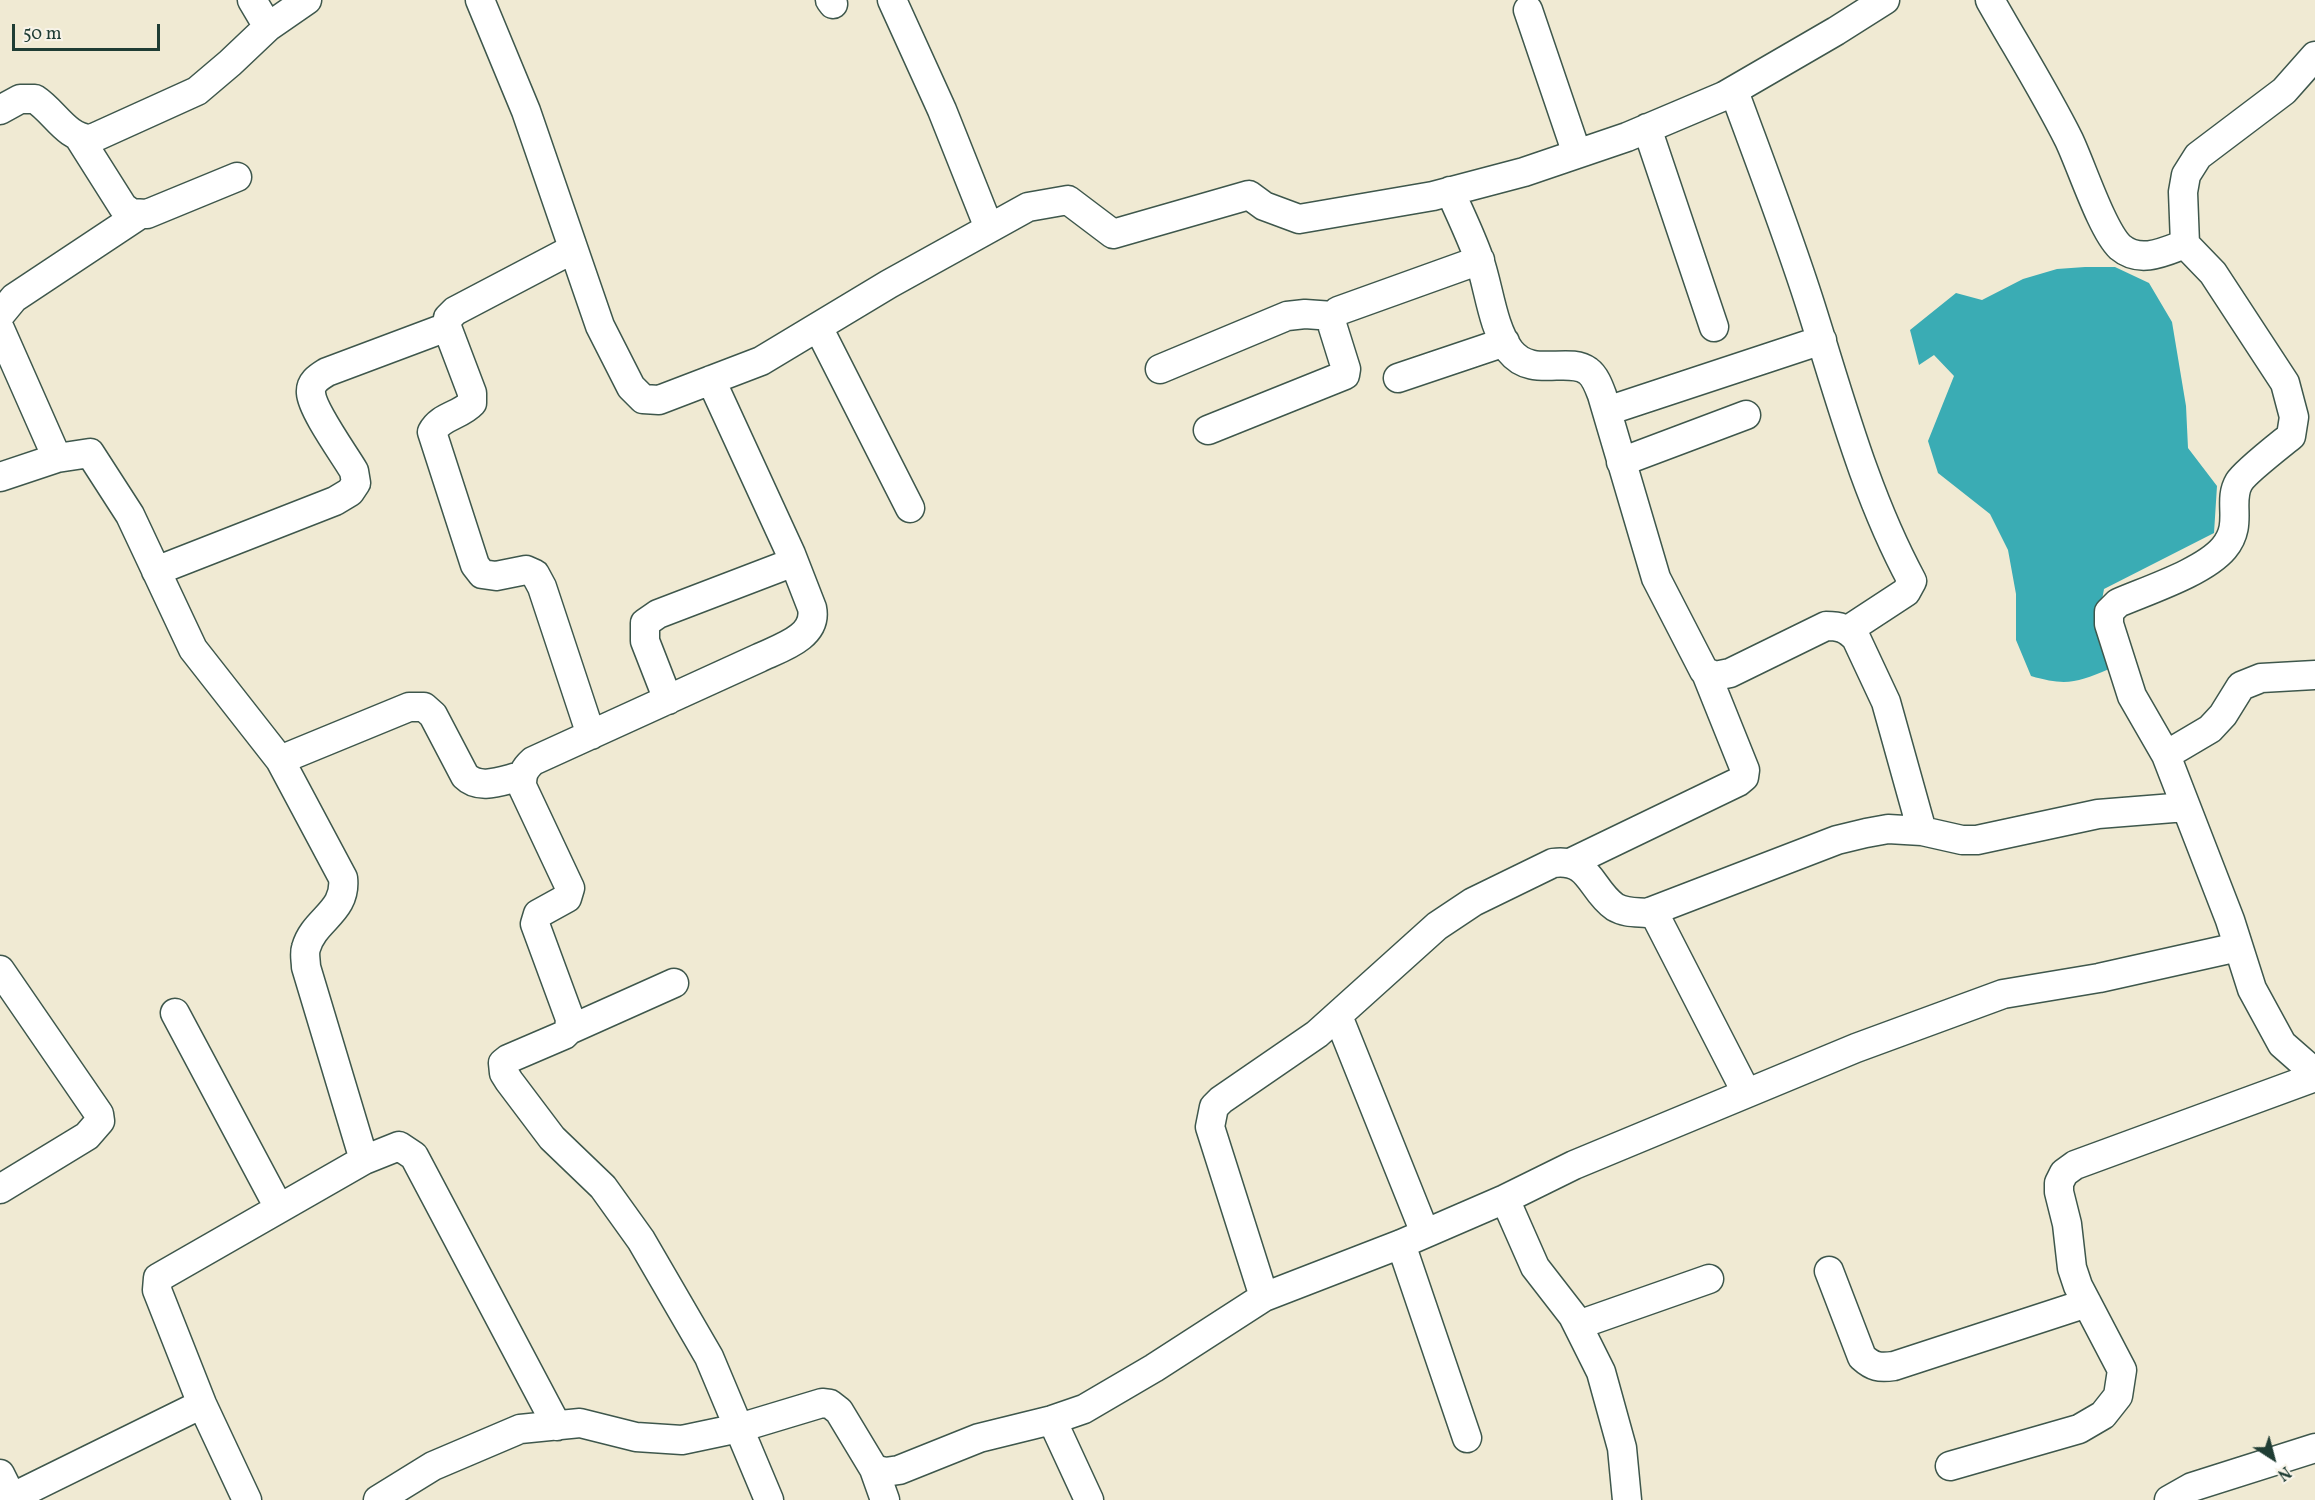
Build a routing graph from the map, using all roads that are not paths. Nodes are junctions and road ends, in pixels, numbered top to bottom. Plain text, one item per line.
1 (252, 0) edge
2 (307, 0) edge
3 (480, 0) edge
4 (892, 0) edge
5 (1885, 0) edge
6 (1990, 0) edge
7 (1528, 10) dead end
8 (268, 27) junction
9 (2315, 57) edge
10 (1734, 91) junction
11 (0, 110) edge
12 (1647, 128) junction
13 (80, 138) junction
14 (1577, 154) junction
15 (237, 177) dead end
16 (1450, 191) junction
17 (139, 215) junction
18 (989, 228) junction
19 (2185, 244) junction
20 (573, 249) junction
21 (1480, 260) junction
22 (0, 315) edge
23 (1333, 316) junction
24 (447, 327) junction
25 (818, 327) junction
26 (1714, 327) dead end
27 (0, 329) edge
28 (1822, 340) junction
29 (1506, 342) junction
30 (1160, 369) dead end
31 (1398, 378) dead end
32 (711, 380) junction
33 (1606, 411) junction
34 (1746, 415) dead end
35 (1208, 430) dead end
36 (57, 458) junction
37 (1621, 462) junction
38 (0, 477) edge
39 (910, 508) dead end
40 (794, 562) junction
41 (156, 571) junction
42 (1848, 630) junction
43 (1706, 673) junction
44 (2315, 675) edge
45 (668, 700) junction
46 (591, 735) junction
47 (2166, 755) junction
48 (280, 760) junction
49 (522, 776) junction
50 (2186, 807) junction
51 (1922, 831) junction
52 (1570, 863) junction
53 (1653, 911) junction
54 (2238, 947) junction
55 (0, 970) edge
56 (674, 983) dead end
57 (175, 1012) dead end
58 (1338, 1016) junction
59 (569, 1030) junction
60 (2315, 1075) edge
61 (1746, 1092) junction
62 (364, 1160) junction
63 (0, 1189) edge
64 (1505, 1199) junction
65 (279, 1208) junction
66 (1413, 1238) junction
67 (1829, 1271) dead end
68 (1709, 1280) dead end
69 (1264, 1297) junction
70 (2087, 1304) junction
71 (1578, 1325) junction
72 (202, 1404) junction
73 (1052, 1420) junction
74 (557, 1426) junction
75 (739, 1428) junction
76 (1467, 1438) dead end
77 (2313, 1454) edge
78 (1950, 1466) dead end
79 (874, 1469) junction
80 (8, 1491) edge
81 (247, 1500) edge
82 (378, 1500) edge
83 (769, 1500) edge
84 (885, 1500) edge
85 (1089, 1500) edge
86 (1627, 1500) edge
87 (2169, 1500) edge

1 - 8 street
2 - 8 street
3 - 20 street
4 - 18 street
5 - 10 street
6 - 19 street
7 - 14 street
8 - 13 street
9 - 19 street
10 - 12 street
10 - 28 street
11 - 13 street
12 - 14 street
12 - 26 street
13 - 17 street
14 - 16 street
15 - 17 street
16 - 18 street
16 - 21 street
17 - 22 street
18 - 25 street
19 - 47 street
20 - 24 street
20 - 32 street
21 - 23 street
21 - 29 street
23 - 30 street
23 - 35 street
24 - 41 street
24 - 46 street
25 - 32 street
25 - 39 street
27 - 36 street
28 - 33 street
28 - 42 street
29 - 31 street
29 - 33 street
32 - 40 street
33 - 37 street
34 - 37 street
36 - 38 street
36 - 41 street
37 - 43 street
40 - 45 street
40 - 45 street
41 - 48 street
42 - 43 street
42 - 51 street
43 - 52 street
44 - 47 street
45 - 46 street
46 - 49 street
47 - 50 street
48 - 49 street
48 - 62 street
49 - 59 street
50 - 51 street
50 - 54 street
51 - 53 street
52 - 53 street
52 - 58 street
53 - 61 street
54 - 60 street
54 - 61 street
55 - 63 street
56 - 59 street
57 - 65 street
58 - 66 street
58 - 69 street
59 - 75 street
60 - 70 street
61 - 64 street
62 - 65 street
62 - 74 street
64 - 66 street
64 - 71 street
65 - 72 street
66 - 69 street
66 - 76 street
67 - 70 street
68 - 71 street
69 - 73 street
70 - 78 street
71 - 86 street
72 - 80 street
72 - 81 street
73 - 79 street
73 - 85 street
74 - 75 street
74 - 82 street
75 - 79 street
75 - 83 street
77 - 87 street
79 - 84 street

